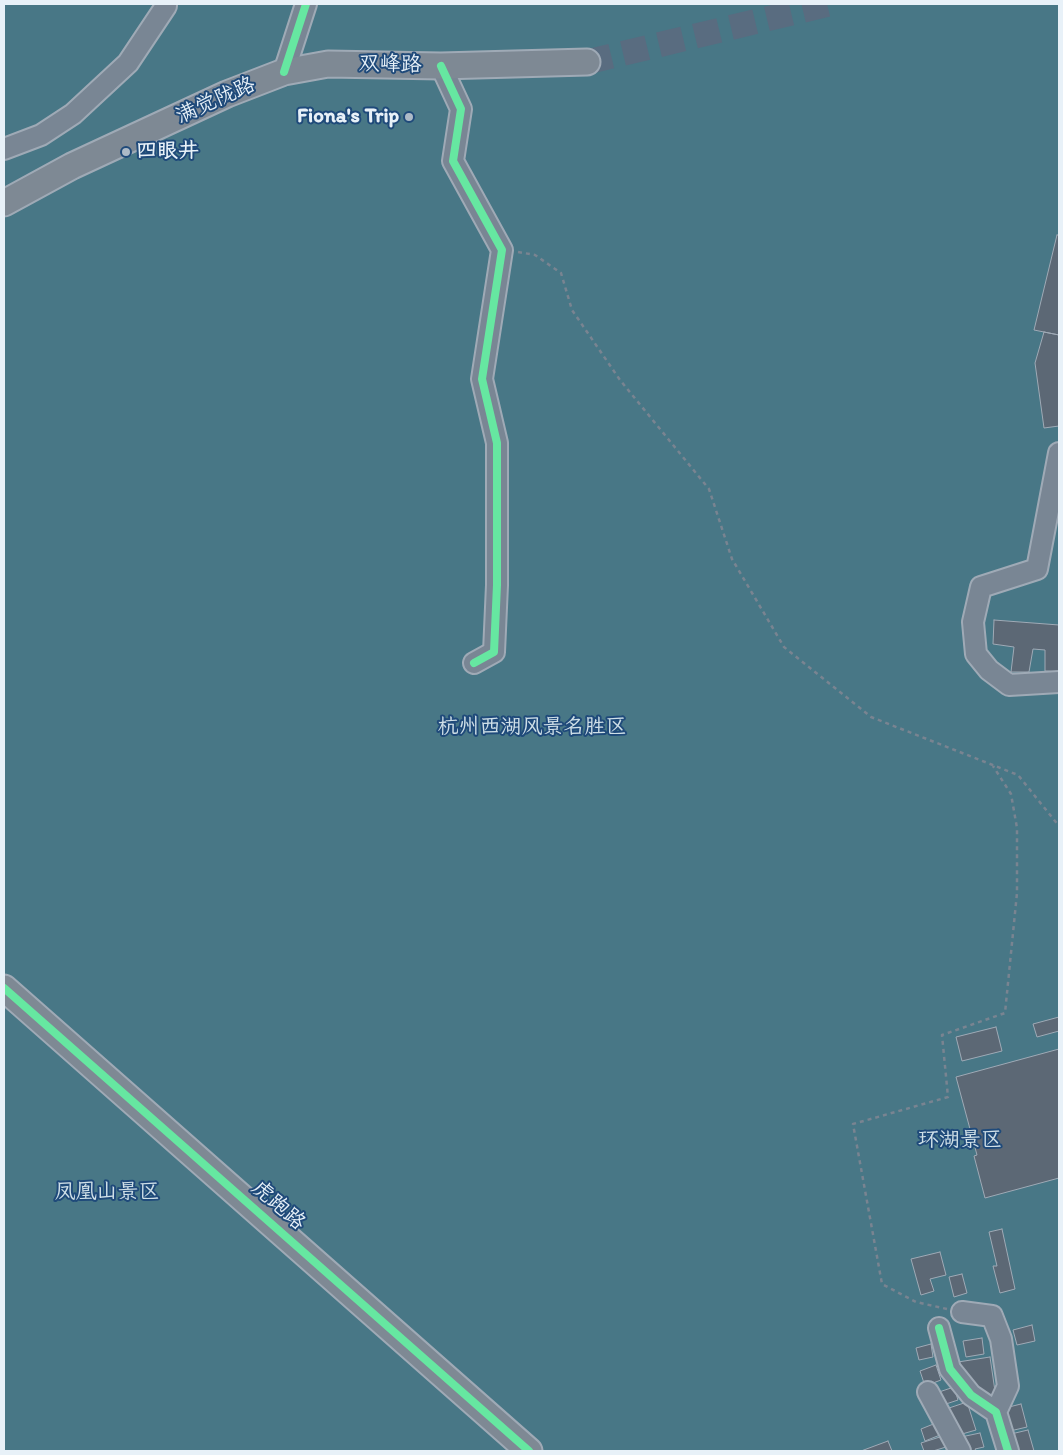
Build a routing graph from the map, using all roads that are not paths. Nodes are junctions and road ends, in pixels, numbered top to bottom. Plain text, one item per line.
1 (166, 4) edge
2 (306, 4) edge
3 (587, 62) tunnel mouth
4 (441, 66) junction
5 (284, 72) junction
6 (4, 149) edge
7 (4, 202) edge
8 (1059, 453) edge
9 (474, 663) dead end
10 (1059, 682) edge
11 (4, 988) edge
12 (962, 1312) road end
13 (939, 1328) dead end
14 (928, 1392) dead end
15 (996, 1412) junction
16 (529, 1451) edge
17 (960, 1451) edge
18 (1008, 1451) edge

1 - 6 street
2 - 5 street, 满觉陇路
3 - 4 main road, 双峰路
4 - 5 main road, 双峰路
4 - 9 street
5 - 7 main road, 满觉陇路
8 - 10 street
11 - 16 main road, 虎跑路
12 - 15 street
13 - 15 street
14 - 17 street
15 - 18 street

